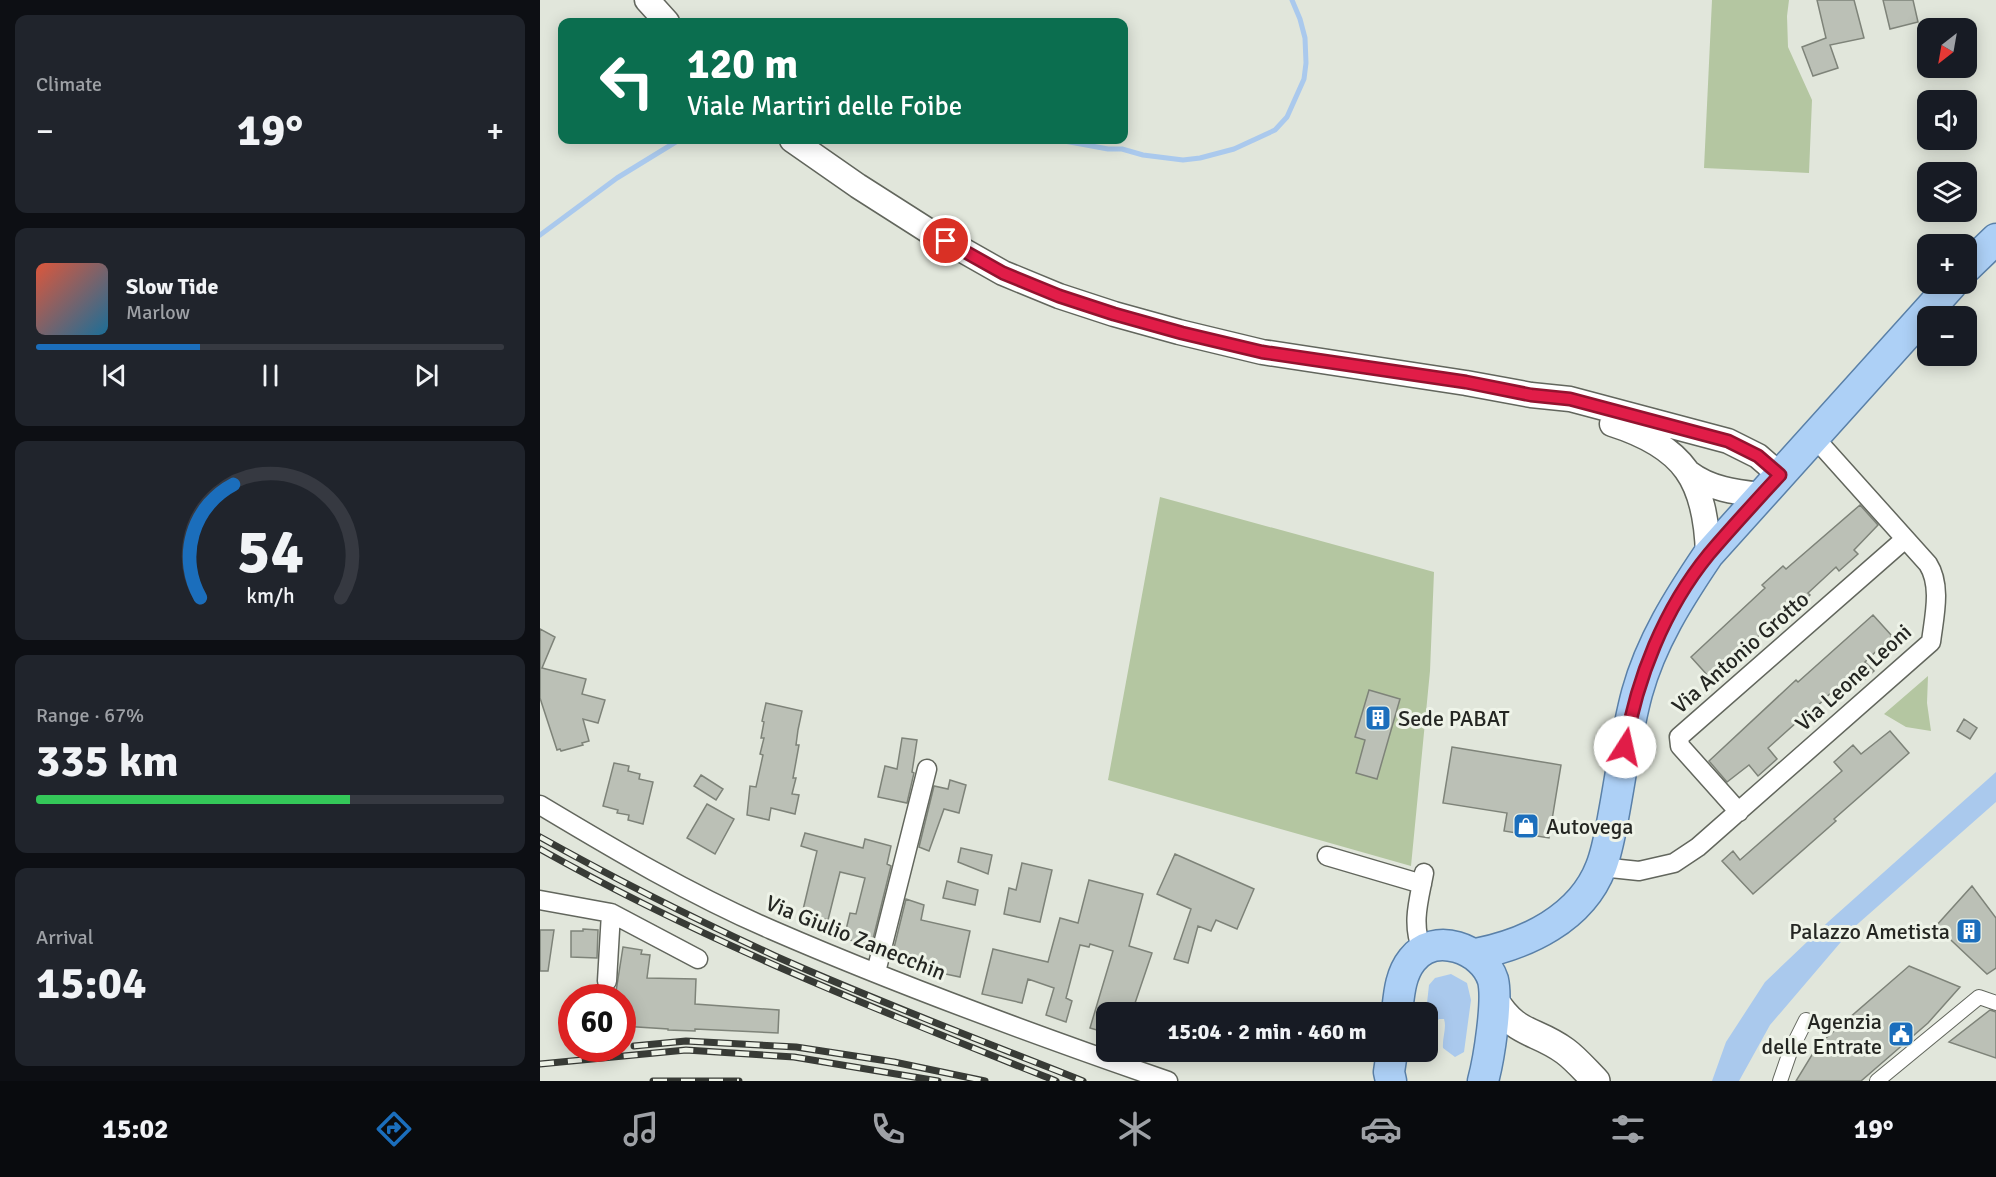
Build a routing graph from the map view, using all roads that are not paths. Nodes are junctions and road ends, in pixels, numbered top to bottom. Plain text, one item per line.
1 (647, 0) edge
2 (663, 18) edge
3 (798, 144) edge
4 (1996, 239) edge
5 (1977, 257) edge
6 (1943, 294) edge
7 (1531, 395) junction
8 (1814, 437) junction
9 (1689, 473) junction
10 (1771, 485) junction
11 (1905, 539) junction
12 (1708, 555) junction
13 (927, 769) dead end
14 (540, 805) edge
15 (1739, 812) junction
16 (1327, 856) dead end
17 (1601, 867) junction
18 (540, 900) edge
19 (611, 913) junction
20 (1525, 941) junction
21 (1422, 950) junction
22 (1476, 954) junction
23 (698, 959) dead end
24 (876, 972) junction
25 (607, 981) dead end
26 (1493, 991) junction
27 (1399, 1002) edge
28 (1996, 1003) edge
29 (1806, 1020) dead end
30 (1533, 1036) junction
31 (1487, 1070) edge
32 (1168, 1081) edge
33 (1596, 1081) edge
34 (1780, 1081) edge
35 (1877, 1081) edge

1 - 2 street
3 - 7 street
4 - 5 main road
6 - 8 main road
7 - 9 street
7 - 10 street
8 - 10 main road
8 - 11 street, Via Leone Leoni
9 - 10 street
9 - 12 street
10 - 12 main road
11 - 15 street, Via Leone Leoni
11 - 15 street, Via Antonio Grotto
12 - 17 main road
13 - 24 street
14 - 24 street, Via Giulio Zanecchin
15 - 17 street, Via Leone Leoni
16 - 21 street
17 - 20 main road
18 - 19 street
19 - 23 street
19 - 25 street
20 - 22 main road
20 - 26 main road
21 - 22 main road
21 - 27 main road
22 - 26 main road
24 - 32 street, Via Giulio Zanecchin
26 - 30 main road
26 - 31 main road
28 - 35 street
29 - 34 street
30 - 31 main road
30 - 33 main road

